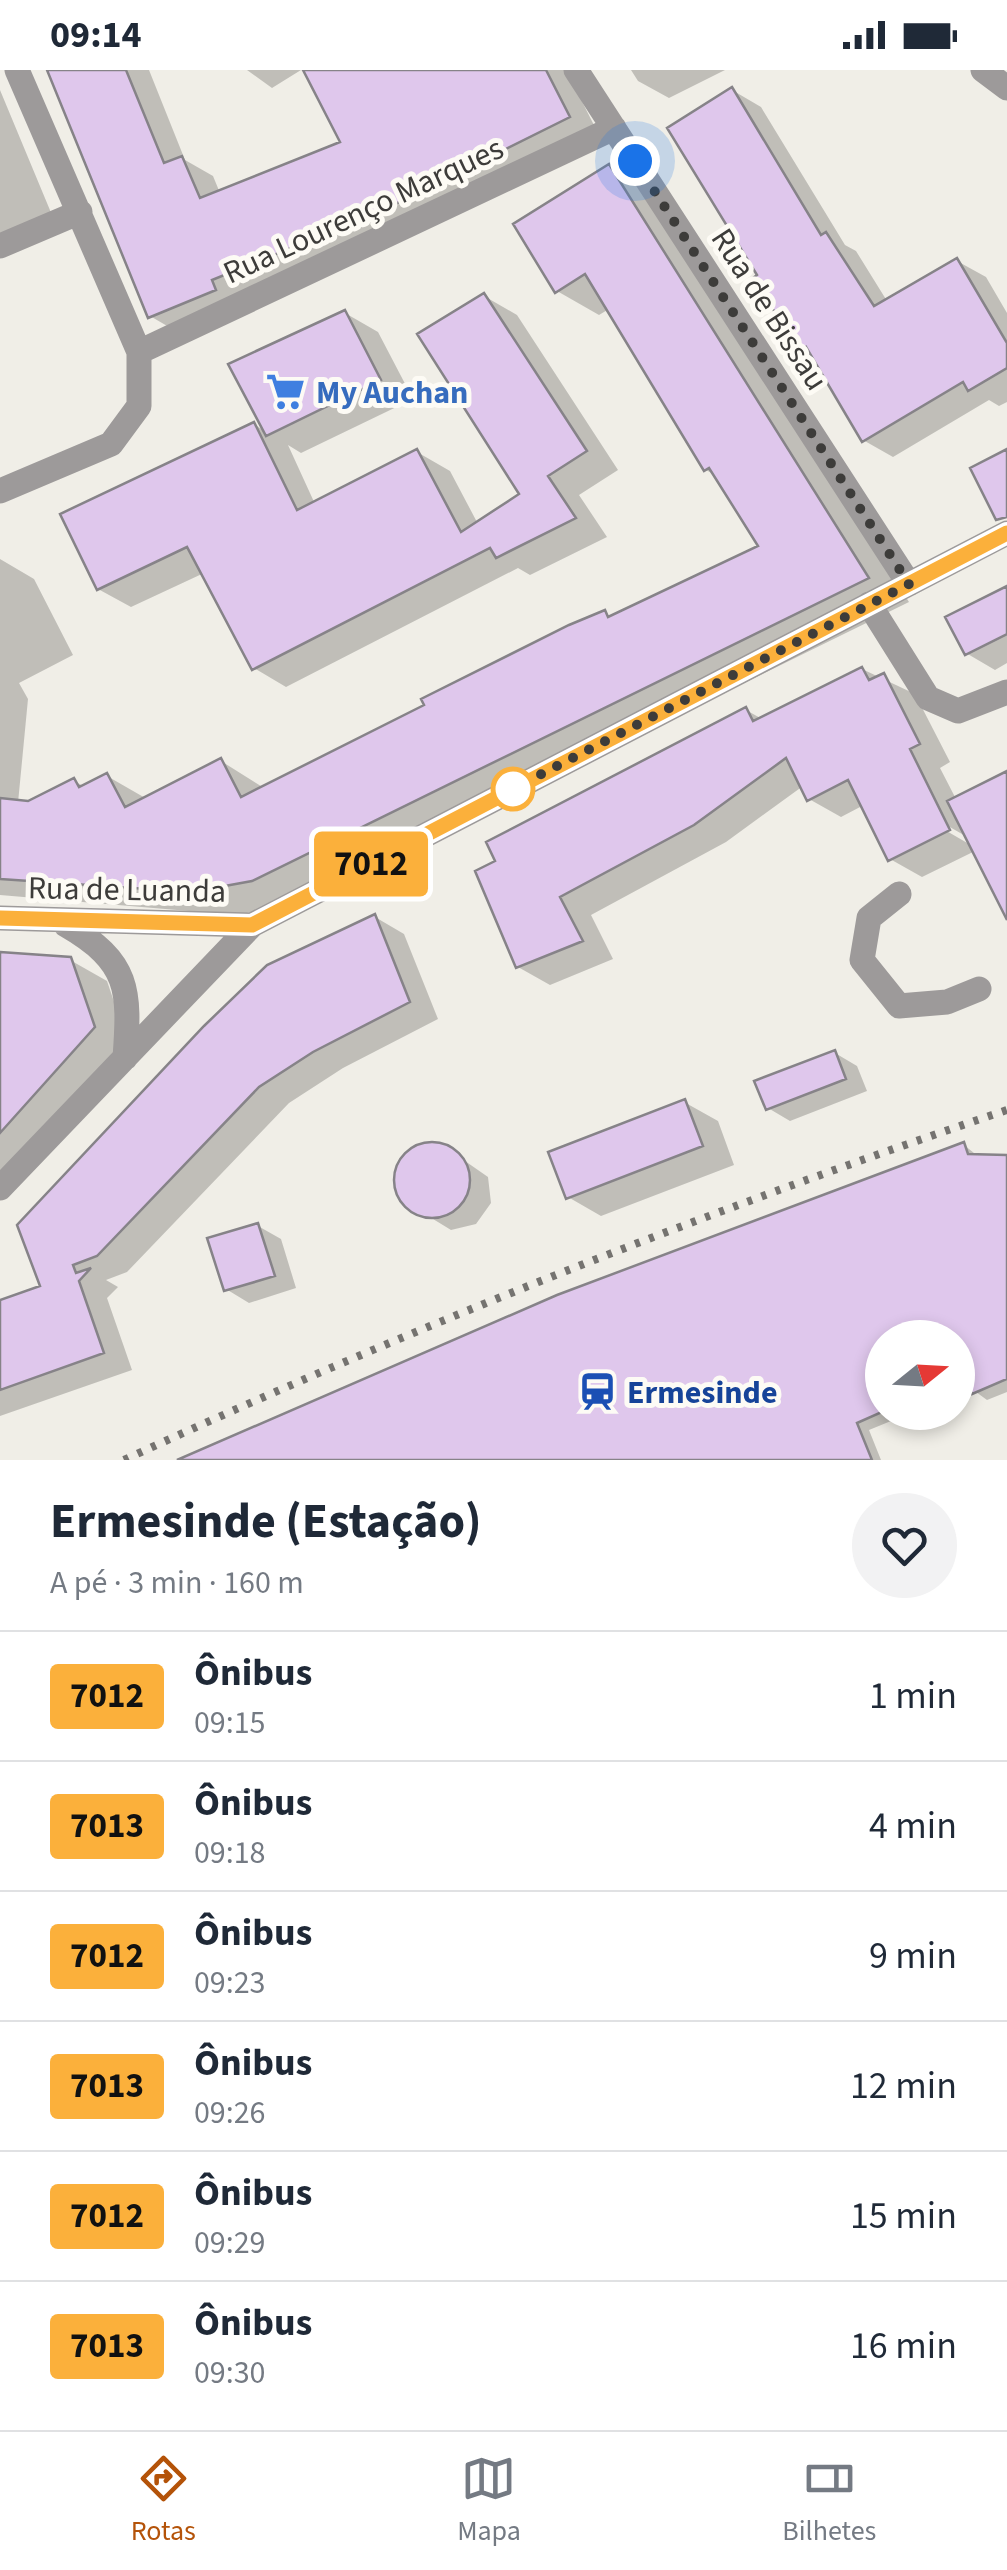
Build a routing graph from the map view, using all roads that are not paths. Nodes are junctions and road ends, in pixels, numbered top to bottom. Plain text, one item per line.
1 (18, 70) edge
2 (576, 70) edge
3 (983, 70) edge
4 (1007, 88) edge
5 (614, 128) junction
6 (80, 212) junction
7 (0, 246) edge
8 (140, 352) junction
9 (0, 492) edge
10 (1007, 534) edge
11 (909, 584) junction
12 (869, 604) junction
13 (1007, 692) edge
14 (899, 894) dead end
15 (0, 918) edge
16 (62, 923) junction
17 (252, 925) junction
18 (979, 989) dead end
19 (125, 1058) junction
20 (0, 1188) edge

1 - 6 street
2 - 5 street, Rua de Bissau
3 - 4 street
5 - 8 street, Rua Lourenço Marques
5 - 11 street, Rua de Bissau
6 - 7 street
6 - 8 street
8 - 9 street
10 - 11 street
11 - 12 street
12 - 13 street
12 - 17 street
14 - 18 street
15 - 16 street, Rua de Luanda
16 - 17 street, Rua de Luanda
16 - 19 street
17 - 19 street
19 - 20 street

